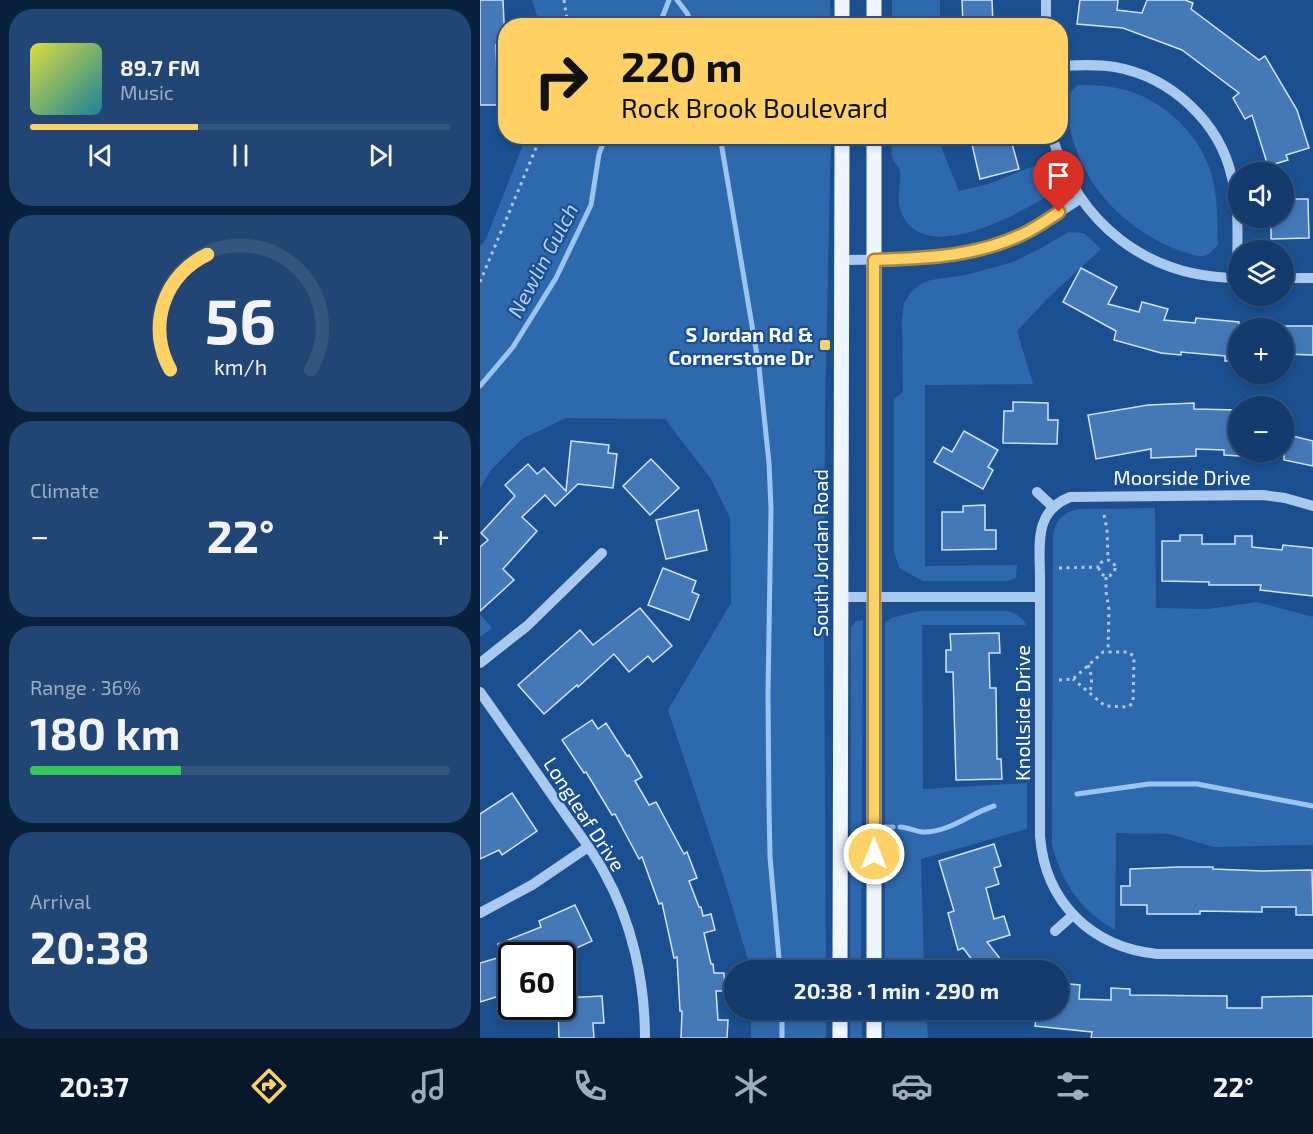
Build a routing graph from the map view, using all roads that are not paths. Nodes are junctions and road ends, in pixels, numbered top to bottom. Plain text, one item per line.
1 (842, 0) edge
2 (874, 0) edge
3 (1046, 0) edge
4 (842, 18) edge
5 (874, 18) edge
6 (1046, 18) edge
7 (1068, 66) edge
8 (842, 144) edge
9 (874, 144) edge
10 (1055, 144) edge
11 (1080, 199) junction
12 (1237, 240) edge
13 (874, 260) junction
14 (841, 261) junction
15 (1228, 278) edge
16 (1294, 278) edge
17 (1313, 278) edge
18 (1037, 492) dead end
19 (1313, 506) edge
20 (1053, 507) junction
21 (602, 553) dead end
22 (841, 597) junction
23 (874, 597) junction
24 (1040, 597) junction
25 (480, 663) edge
26 (480, 692) edge
27 (588, 847) junction
28 (480, 913) edge
29 (1073, 915) junction
30 (1055, 931) dead end
31 (1313, 954) edge
32 (840, 960) edge
33 (874, 960) edge
34 (840, 1020) edge
35 (874, 1020) edge
36 (645, 1038) edge
37 (840, 1038) edge
38 (874, 1038) edge

1 - 4 main road
2 - 5 main road
3 - 6 street
7 - 12 street
8 - 14 main road, South Jordan Road
9 - 13 main road
10 - 11 street
11 - 13 street
11 - 15 street
13 - 14 street
13 - 23 main road
14 - 22 main road, South Jordan Road
16 - 17 street
18 - 20 street
19 - 20 street, Moorside Drive
20 - 24 street, Knollside Drive
21 - 25 street
22 - 23 street
22 - 32 main road, South Jordan Road
23 - 24 street
23 - 33 main road
24 - 29 street, Knollside Drive
26 - 27 street, Longleaf Drive
27 - 28 street
27 - 36 street, Longleaf Drive
29 - 30 street
29 - 31 street, Knollside Drive
34 - 37 main road
35 - 38 main road

